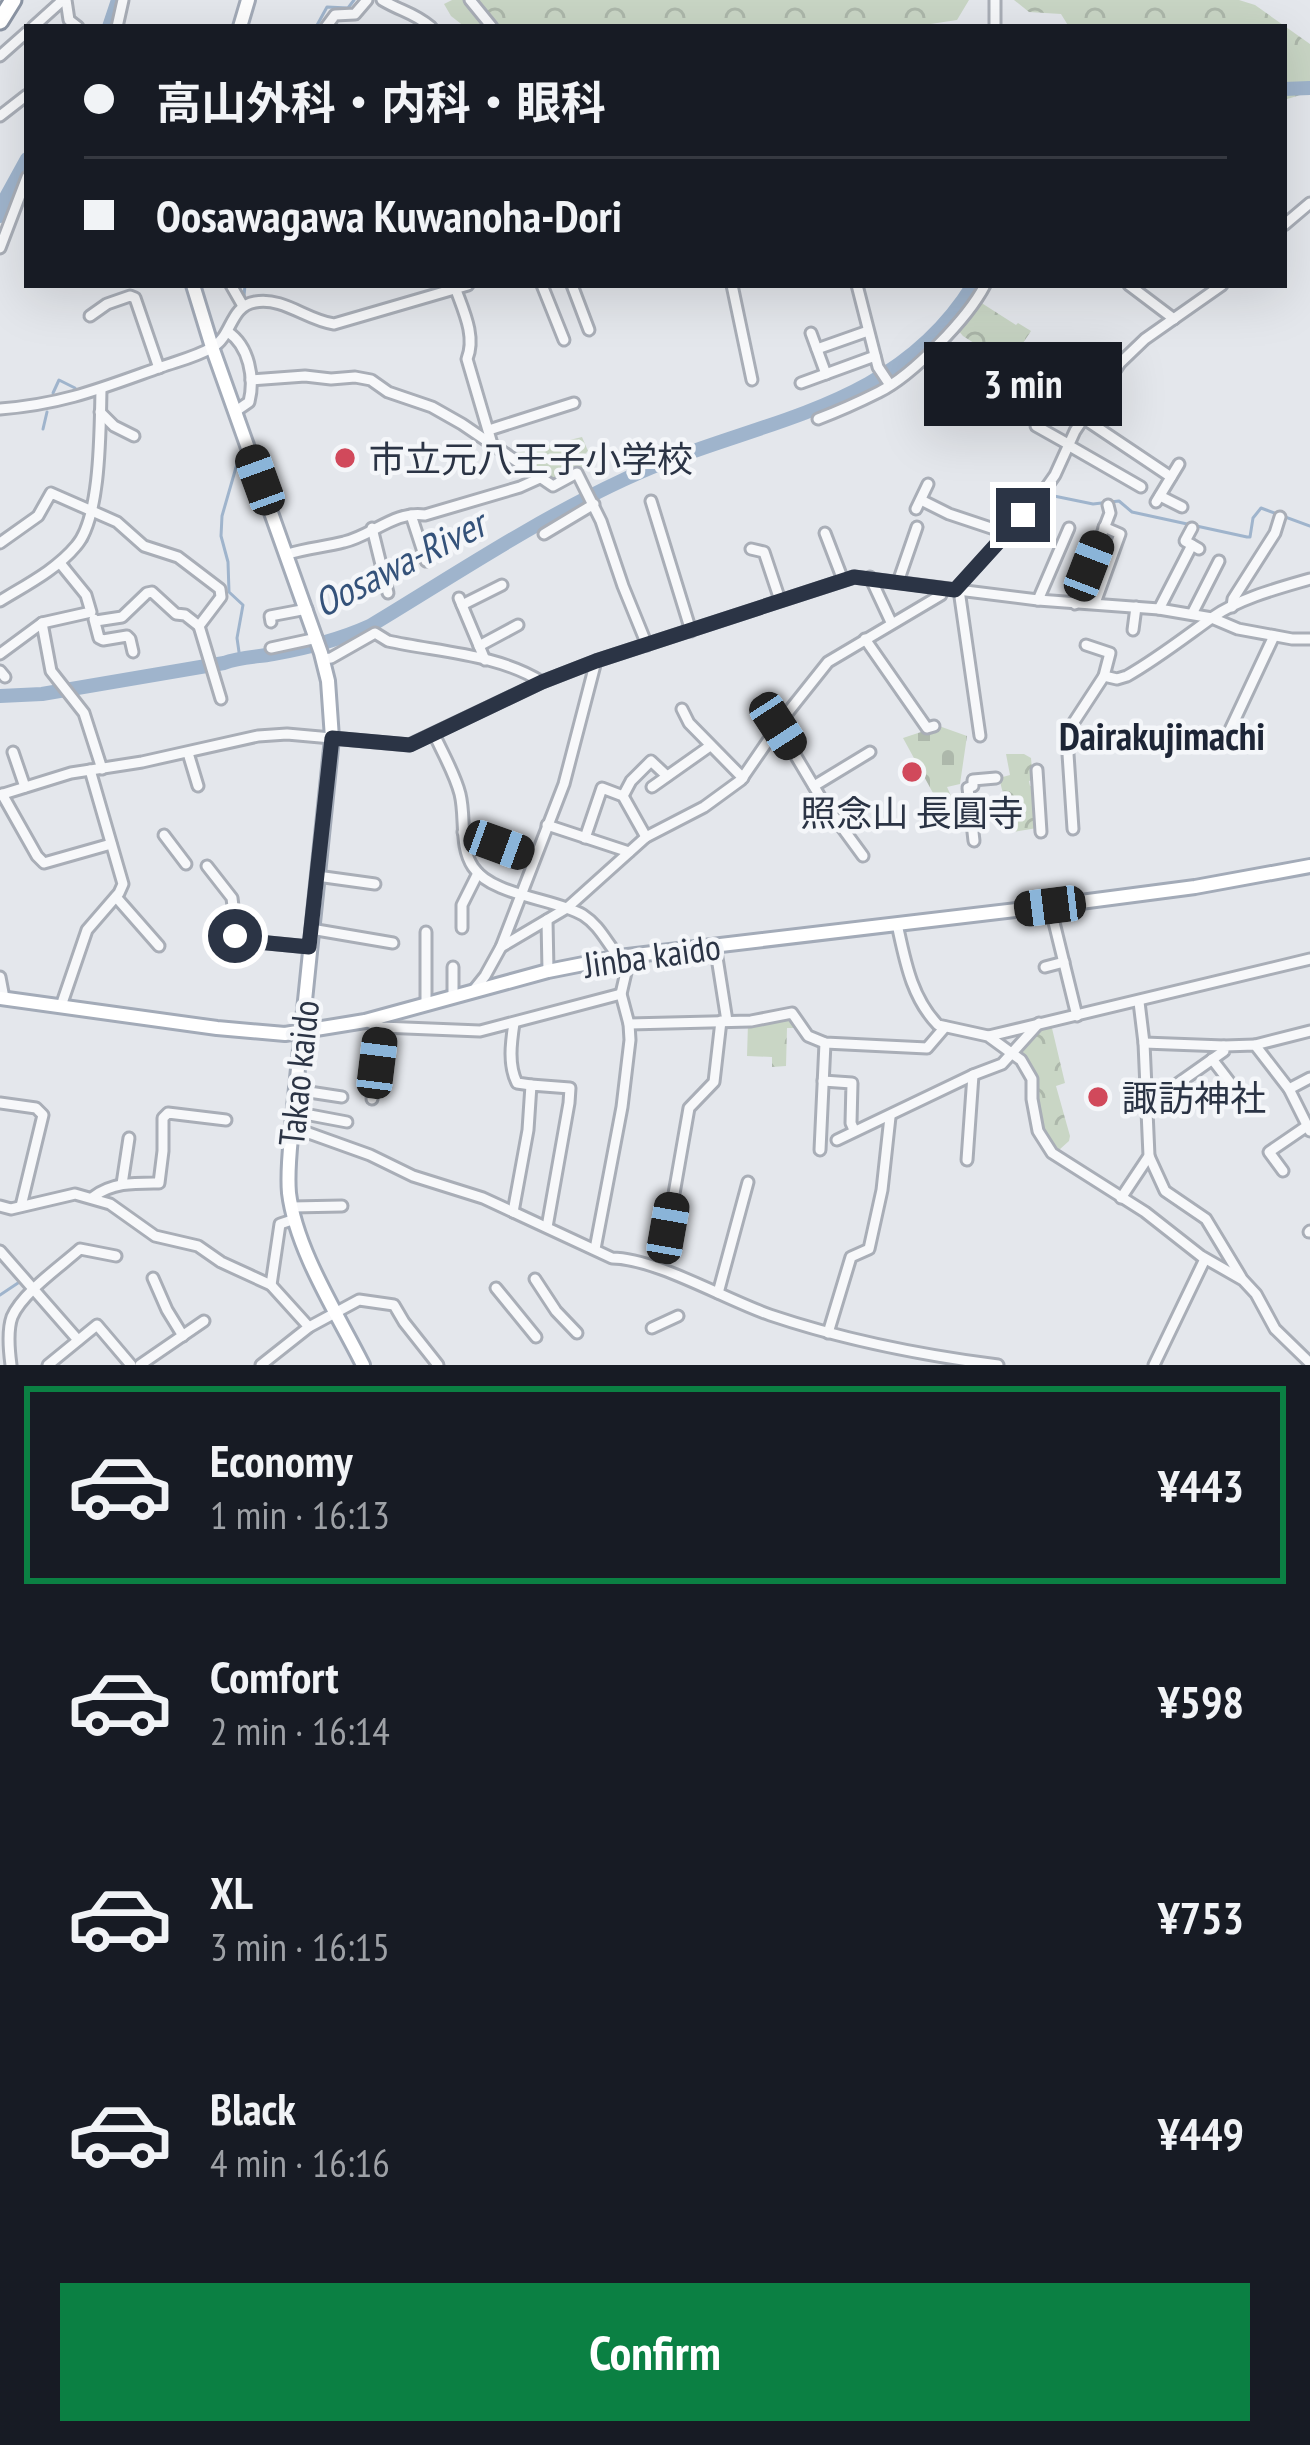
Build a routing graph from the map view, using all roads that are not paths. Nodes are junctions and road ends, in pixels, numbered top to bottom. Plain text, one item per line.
1 (13, 0) edge
2 (65, 0) edge
3 (368, 0) edge
4 (382, 0) edge
5 (470, 0) edge
6 (0, 21) edge
7 (37, 24) edge
8 (328, 24) edge
9 (427, 24) edge
10 (490, 24) edge
11 (24, 35) edge
12 (0, 56) edge
13 (24, 96) edge
14 (0, 116) edge
15 (22, 195) edge
16 (1310, 203) edge
17 (7, 213) edge
18 (1287, 222) edge
19 (0, 248) edge
20 (194, 288) edge
21 (233, 288) edge
22 (259, 288) edge
23 (461, 288) edge
24 (543, 288) edge
25 (573, 288) edge
26 (733, 288) edge
27 (858, 288) edge
28 (983, 288) edge
29 (1134, 288) edge
30 (1218, 288) edge
31 (456, 290) junction
32 (256, 302) junction
33 (243, 306) junction
34 (90, 316) dead end
35 (1174, 319) junction
36 (589, 330) dead end
37 (868, 331) junction
38 (228, 332) junction
39 (811, 333) dead end
40 (564, 340) dead end
41 (212, 347) junction
42 (817, 349) junction
43 (875, 356) junction
44 (159, 368) junction
45 (826, 374) junction
46 (251, 380) junction
47 (752, 380) dead end
48 (801, 383) dead end
49 (889, 383) junction
50 (100, 390) junction
51 (574, 403) dead end
52 (0, 409) edge
53 (236, 411) junction
54 (100, 412) junction
55 (1083, 418) junction
56 (818, 419) dead end
57 (1036, 426) dead end
58 (489, 430) junction
59 (134, 436) dead end
60 (492, 444) junction
61 (1068, 445) junction
62 (1179, 464) dead end
63 (1171, 477) junction
64 (540, 478) junction
65 (928, 484) dead end
66 (1142, 487) dead end
67 (591, 499) junction
68 (651, 501) dead end
69 (1108, 505) dead end
70 (1182, 507) dead end
71 (92, 510) junction
72 (411, 515) junction
73 (1280, 517) dead end
74 (917, 526) dead end
75 (1104, 527) junction
76 (372, 528) junction
77 (1070, 528) dead end
78 (1192, 528) dead end
79 (825, 532) dead end
80 (1006, 533) junction
81 (544, 534) dead end
82 (0, 543) edge
83 (751, 549) dead end
84 (288, 554) junction
85 (426, 560) dead end
86 (1219, 561) dead end
87 (61, 563) junction
88 (870, 578) junction
89 (1310, 579) edge
90 (843, 580) junction
91 (898, 582) junction
92 (502, 585) dead end
93 (953, 590) junction
94 (388, 593) dead end
95 (780, 600) junction
96 (1038, 600) junction
97 (0, 601) edge
98 (1095, 603) junction
99 (1075, 604) junction
100 (1136, 607) junction
101 (1232, 607) junction
102 (307, 609) junction
103 (1159, 609) junction
104 (1192, 614) junction
105 (93, 616) junction
106 (1212, 619) junction
107 (42, 622) junction
108 (271, 622) dead end
109 (891, 622) junction
110 (518, 625) dead end
111 (200, 626) junction
112 (1133, 629) dead end
113 (691, 631) junction
114 (1274, 636) junction
115 (865, 639) junction
116 (1310, 639) edge
117 (647, 645) junction
118 (1086, 645) dead end
119 (479, 646) junction
120 (271, 648) dead end
121 (320, 648) junction
122 (133, 652) dead end
123 (0, 654) edge
124 (485, 660) junction
125 (596, 661) junction
126 (1104, 676) junction
127 (542, 682) junction
128 (221, 699) dead end
129 (682, 709) dead end
130 (778, 726) junction
131 (934, 726) dead end
132 (1229, 732) dead end
133 (434, 734) junction
134 (980, 736) dead end
135 (332, 738) junction
136 (710, 746) junction
137 (13, 752) dead end
138 (870, 752) dead end
139 (188, 753) junction
140 (96, 770) junction
141 (1037, 770) dead end
142 (667, 776) junction
143 (743, 778) junction
144 (996, 778) dead end
145 (198, 786) dead end
146 (814, 786) junction
147 (25, 787) junction
148 (652, 787) dead end
149 (1, 794) edge
150 (623, 796) junction
151 (547, 825) junction
152 (1073, 829) dead end
153 (464, 832) junction
154 (1041, 832) dead end
155 (164, 835) dead end
156 (646, 837) junction
157 (585, 838) junction
158 (974, 841) dead end
159 (111, 844) junction
160 (628, 852) junction
161 (863, 856) dead end
162 (534, 858) junction
163 (186, 864) dead end
164 (207, 866) dead end
165 (1310, 866) edge
166 (478, 874) junction
167 (317, 876) junction
168 (376, 884) dead end
169 (520, 892) junction
170 (116, 897) junction
171 (1050, 906) junction
172 (567, 908) junction
173 (547, 920) junction
174 (897, 924) junction
175 (311, 928) junction
176 (461, 928) dead end
177 (425, 932) dead end
178 (393, 943) dead end
179 (715, 945) junction
180 (158, 946) dead end
181 (309, 947) junction
182 (500, 947) junction
183 (624, 956) junction
184 (1310, 959) edge
185 (1064, 962) junction
186 (453, 967) dead end
187 (1045, 967) dead end
188 (548, 971) junction
189 (0, 977) edge
190 (472, 991) junction
191 (621, 994) junction
192 (453, 997) junction
193 (2, 998) edge
194 (1139, 1002) junction
195 (426, 1004) junction
196 (61, 1006) junction
197 (1078, 1016) junction
198 (724, 1021) junction
199 (365, 1022) junction
200 (514, 1023) junction
201 (1039, 1023) junction
202 (629, 1024) junction
203 (381, 1027) junction
204 (946, 1027) junction
205 (303, 1030) junction
206 (1310, 1031) edge
207 (988, 1036) junction
208 (825, 1043) junction
209 (1144, 1043) junction
210 (1256, 1045) junction
211 (1225, 1046) junction
212 (1012, 1052) junction
213 (1212, 1060) junction
214 (973, 1075) junction
215 (1310, 1078) edge
216 (824, 1081) junction
217 (531, 1085) junction
218 (1235, 1089) dead end
219 (1289, 1089) junction
220 (296, 1090) junction
221 (343, 1097) dead end
222 (372, 1099) dead end
223 (0, 1103) edge
224 (294, 1112) junction
225 (1148, 1114) junction
226 (890, 1117) junction
227 (226, 1120) dead end
228 (347, 1121) dead end
229 (1308, 1122) edge
230 (292, 1127) junction
231 (854, 1130) junction
232 (128, 1138) dead end
233 (837, 1140) dead end
234 (820, 1150) dead end
235 (1150, 1156) junction
236 (967, 1160) dead end
237 (594, 1161) dead end
238 (611, 1163) junction
239 (1282, 1172) dead end
240 (748, 1182) dead end
241 (122, 1184) junction
242 (93, 1197) junction
243 (1121, 1198) junction
244 (0, 1206) edge
245 (21, 1206) junction
246 (342, 1206) dead end
247 (513, 1212) junction
248 (293, 1213) junction
249 (547, 1227) junction
250 (668, 1228) dead end
251 (596, 1250) junction
252 (0, 1251) edge
253 (116, 1256) dead end
254 (1205, 1259) junction
255 (153, 1278) dead end
256 (535, 1279) dead end
257 (1243, 1280) junction
258 (272, 1285) junction
259 (496, 1288) dead end
260 (34, 1290) junction
261 (718, 1293) junction
262 (337, 1313) junction
263 (677, 1316) dead end
264 (204, 1321) dead end
265 (309, 1328) junction
266 (652, 1328) dead end
267 (577, 1333) dead end
268 (828, 1333) junction
269 (183, 1336) junction
270 (536, 1337) dead end
271 (78, 1340) junction
272 (948, 1361) edge
273 (1310, 1363) edge
274 (11, 1365) edge
275 (48, 1365) edge
276 (131, 1365) edge
277 (140, 1365) edge
278 (261, 1365) edge
279 (363, 1365) edge
280 (438, 1365) edge
281 (998, 1365) edge
282 (1154, 1365) edge

1 - 6 highway
2 - 7 street
3 - 8 street
4 - 9 street
5 - 10 street
11 - 12 street
13 - 14 street
15 - 17 street
16 - 18 street
17 - 19 street
20 - 41 main road, Takao kaido
21 - 33 street
22 - 32 street
23 - 31 street
24 - 40 street
25 - 36 street
26 - 47 street
27 - 37 street
28 - 49 street
29 - 35 street
30 - 35 street
31 - 32 street
31 - 58 street
32 - 33 street
33 - 38 street
34 - 44 street
35 - 55 street
37 - 42 street
37 - 43 street
38 - 41 street
38 - 46 street
39 - 42 street
41 - 44 street
41 - 53 main road, Takao kaido
42 - 45 street
43 - 45 street
43 - 49 street
44 - 50 street
45 - 48 street
46 - 53 street
46 - 60 street
49 - 56 street
50 - 52 street
50 - 54 street
51 - 58 street
53 - 84 main road, Takao kaido
54 - 59 street
54 - 71 street
55 - 61 street
55 - 63 street
57 - 61 street
58 - 60 street
60 - 64 street
61 - 66 street
61 - 80 street
62 - 63 street
63 - 70 street
64 - 67 street
64 - 72 street
65 - 80 street
67 - 81 street
67 - 117 street
68 - 113 street
69 - 75 street
71 - 82 street
71 - 87 street
71 - 111 street
72 - 76 street
72 - 85 street
73 - 101 street
74 - 91 street
75 - 98 street
75 - 99 street
76 - 84 street
76 - 94 street
77 - 96 street
78 - 103 street
79 - 90 street
80 - 93 street
83 - 95 street
84 - 102 main road, Takao kaido
86 - 104 street
87 - 97 street
87 - 105 street
88 - 90 street
88 - 91 street
88 - 109 street
89 - 101 street
90 - 95 street
91 - 93 street
92 - 119 street
93 - 96 street
93 - 109 street
93 - 134 street
95 - 113 street
96 - 99 street
98 - 99 street
98 - 100 street
100 - 103 street
100 - 112 street
101 - 106 street
102 - 108 street
102 - 121 main road, Takao kaido
103 - 104 street
104 - 106 street
105 - 107 street
105 - 111 street
105 - 122 street
106 - 114 street
106 - 126 street
107 - 123 street
107 - 140 street
109 - 115 street
110 - 119 street
111 - 128 street
113 - 117 street
114 - 116 street
114 - 132 street
115 - 130 street
115 - 131 street
117 - 125 street
118 - 126 street
119 - 124 street
120 - 121 street
121 - 124 street
121 - 135 main road, Takao kaido
124 - 127 street
125 - 127 street
125 - 151 street
126 - 152 street
127 - 133 street
129 - 136 street
130 - 143 street
130 - 146 street
133 - 135 street
133 - 153 street
135 - 139 street
135 - 167 main road, Takao kaido
136 - 142 street
136 - 143 street
137 - 147 street
138 - 146 street
139 - 140 street
139 - 145 street
140 - 147 street
140 - 159 street
141 - 154 street
142 - 148 street
142 - 150 street
143 - 156 street
144 - 158 street
146 - 161 street
147 - 149 street
149 - 159 street
150 - 156 street
150 - 157 street
151 - 157 street
151 - 162 street
153 - 162 street
153 - 166 street
155 - 163 street
156 - 160 street
157 - 160 street
159 - 170 street
160 - 172 street
162 - 169 street
164 - 181 street
165 - 171 main road, Jinba kaido
166 - 169 street
166 - 176 street
167 - 168 street
167 - 175 main road, Takao kaido
169 - 172 street
169 - 182 street
170 - 180 street
170 - 196 street
171 - 174 main road, Jinba kaido
171 - 185 street
172 - 173 street
172 - 183 street
173 - 182 street
173 - 188 street
174 - 179 main road, Jinba kaido
174 - 204 street
175 - 178 street
175 - 181 main road, Takao kaido
177 - 195 street
179 - 183 main road, Jinba kaido
179 - 198 street
181 - 205 main road, Takao kaido
182 - 190 street
183 - 188 main road, Jinba kaido
183 - 191 street
184 - 194 street
185 - 187 street
185 - 197 street
186 - 192 street
188 - 190 main road, Jinba kaido
189 - 193 street
190 - 192 main road, Jinba kaido
191 - 200 street
191 - 202 street
192 - 195 main road, Jinba kaido
193 - 196 main road, Jinba kaido
194 - 197 street
194 - 209 street
195 - 199 main road, Jinba kaido
196 - 205 main road, Jinba kaido
197 - 201 street
198 - 202 street
198 - 208 street
198 - 250 street
199 - 203 street
199 - 205 main road, Jinba kaido
200 - 203 street
200 - 217 street
201 - 207 street
201 - 212 street
202 - 238 street
203 - 222 street
204 - 207 street
204 - 208 street
205 - 220 main road, Takao kaido
206 - 210 street
207 - 212 street
208 - 216 street
209 - 211 street
209 - 225 street
210 - 211 street
210 - 219 street
211 - 213 street
212 - 214 street
212 - 243 street
213 - 218 street
213 - 225 street
214 - 226 street
214 - 236 street
215 - 219 street
216 - 231 street
216 - 234 street
217 - 247 street
217 - 249 street
219 - 229 street
220 - 221 street
220 - 224 main road, Takao kaido
223 - 245 street
224 - 228 street
224 - 230 main road, Takao kaido
225 - 235 street
226 - 231 street
226 - 268 street
227 - 241 street
229 - 239 street
230 - 247 street
230 - 248 main road, Takao kaido
231 - 233 street
232 - 241 street
235 - 243 street
235 - 257 street
237 - 238 street
238 - 251 street
240 - 261 street
241 - 242 street
242 - 245 street
242 - 258 street
243 - 254 street
244 - 245 street
246 - 248 street
247 - 249 street
248 - 258 street
248 - 262 main road, Takao kaido
249 - 251 street
251 - 261 street
252 - 260 street
253 - 260 street
254 - 257 street
254 - 282 street
255 - 269 street
256 - 267 street
257 - 273 street
258 - 265 street
259 - 270 street
260 - 271 street
260 - 274 street
261 - 268 street
262 - 265 street
262 - 279 main road, Takao kaido
262 - 280 street
263 - 266 street
264 - 269 street
265 - 278 street
268 - 272 street
269 - 277 street
271 - 275 street
271 - 276 street
272 - 281 street

